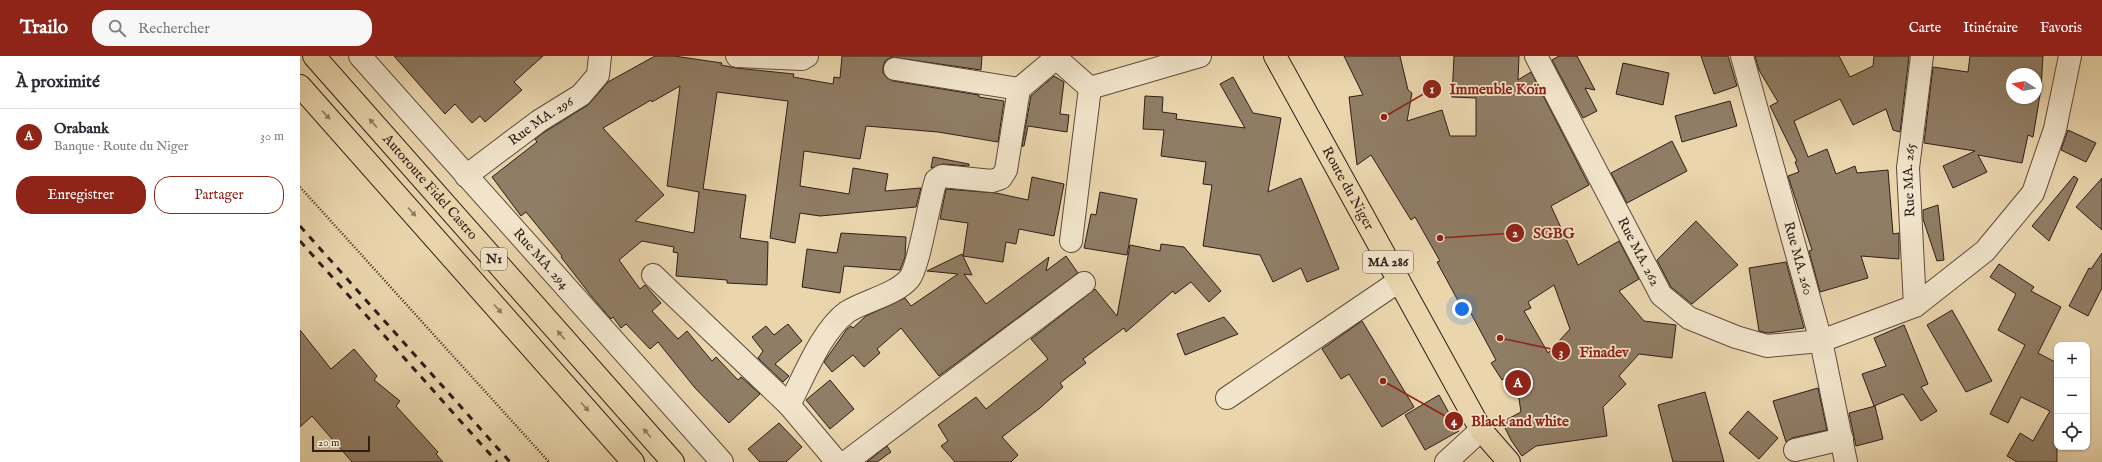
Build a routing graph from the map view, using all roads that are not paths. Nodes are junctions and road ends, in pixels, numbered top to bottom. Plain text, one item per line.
1 (314, 56) edge
2 (360, 56) edge
3 (600, 56) edge
4 (737, 56) edge
5 (807, 56) edge
6 (1200, 56) edge
7 (1275, 56) edge
8 (1536, 56) edge
9 (1742, 56) edge
10 (1922, 56) edge
11 (2070, 56) edge
12 (1056, 57) edge
13 (894, 68) dead end
14 (300, 86) edge
15 (1090, 88) junction
16 (1019, 90) junction
17 (466, 176) junction
18 (1071, 241) dead end
19 (653, 275) dead end
20 (1399, 280) junction
21 (1084, 283) dead end
22 (1915, 306) junction
23 (1821, 341) junction
24 (1227, 398) dead end
25 (789, 405) junction
26 (1481, 430) junction
27 (1842, 439) junction
28 (1795, 450) dead end
29 (633, 462) edge
30 (673, 462) edge
31 (722, 462) edge
32 (837, 462) edge
33 (846, 462) edge
34 (1446, 462) edge
35 (1509, 462) edge
36 (1846, 462) edge

30 -> 1 main road, Autoroute Fidel Castro / N1
2 - 17 street, Rue MA. 294
3 - 17 street, Rue MA. 296
4 - 5 street
6 - 15 street
7 - 20 main road, Route du Niger / MA 286
8 - 23 street, Rue MA. 262
9 - 23 street, Rue MA. 260
10 - 22 street, Rue MA. 265
11 - 22 street, Rue MA. 262
12 - 15 street
12 - 16 street
13 - 16 street
14 -> 29 main road, N1
15 - 18 street
16 - 25 street
17 - 31 street, Rue MA. 294
19 - 25 street
20 - 24 street
20 - 26 main road, Route du Niger / MA 286
21 - 33 street
22 - 23 street, Rue MA. 262
23 - 27 street, Rue MA. 260
25 - 32 street
26 - 34 street
26 - 35 main road, Route du Niger / MA 286
27 - 28 street
27 - 36 street, Rue MA. 260

